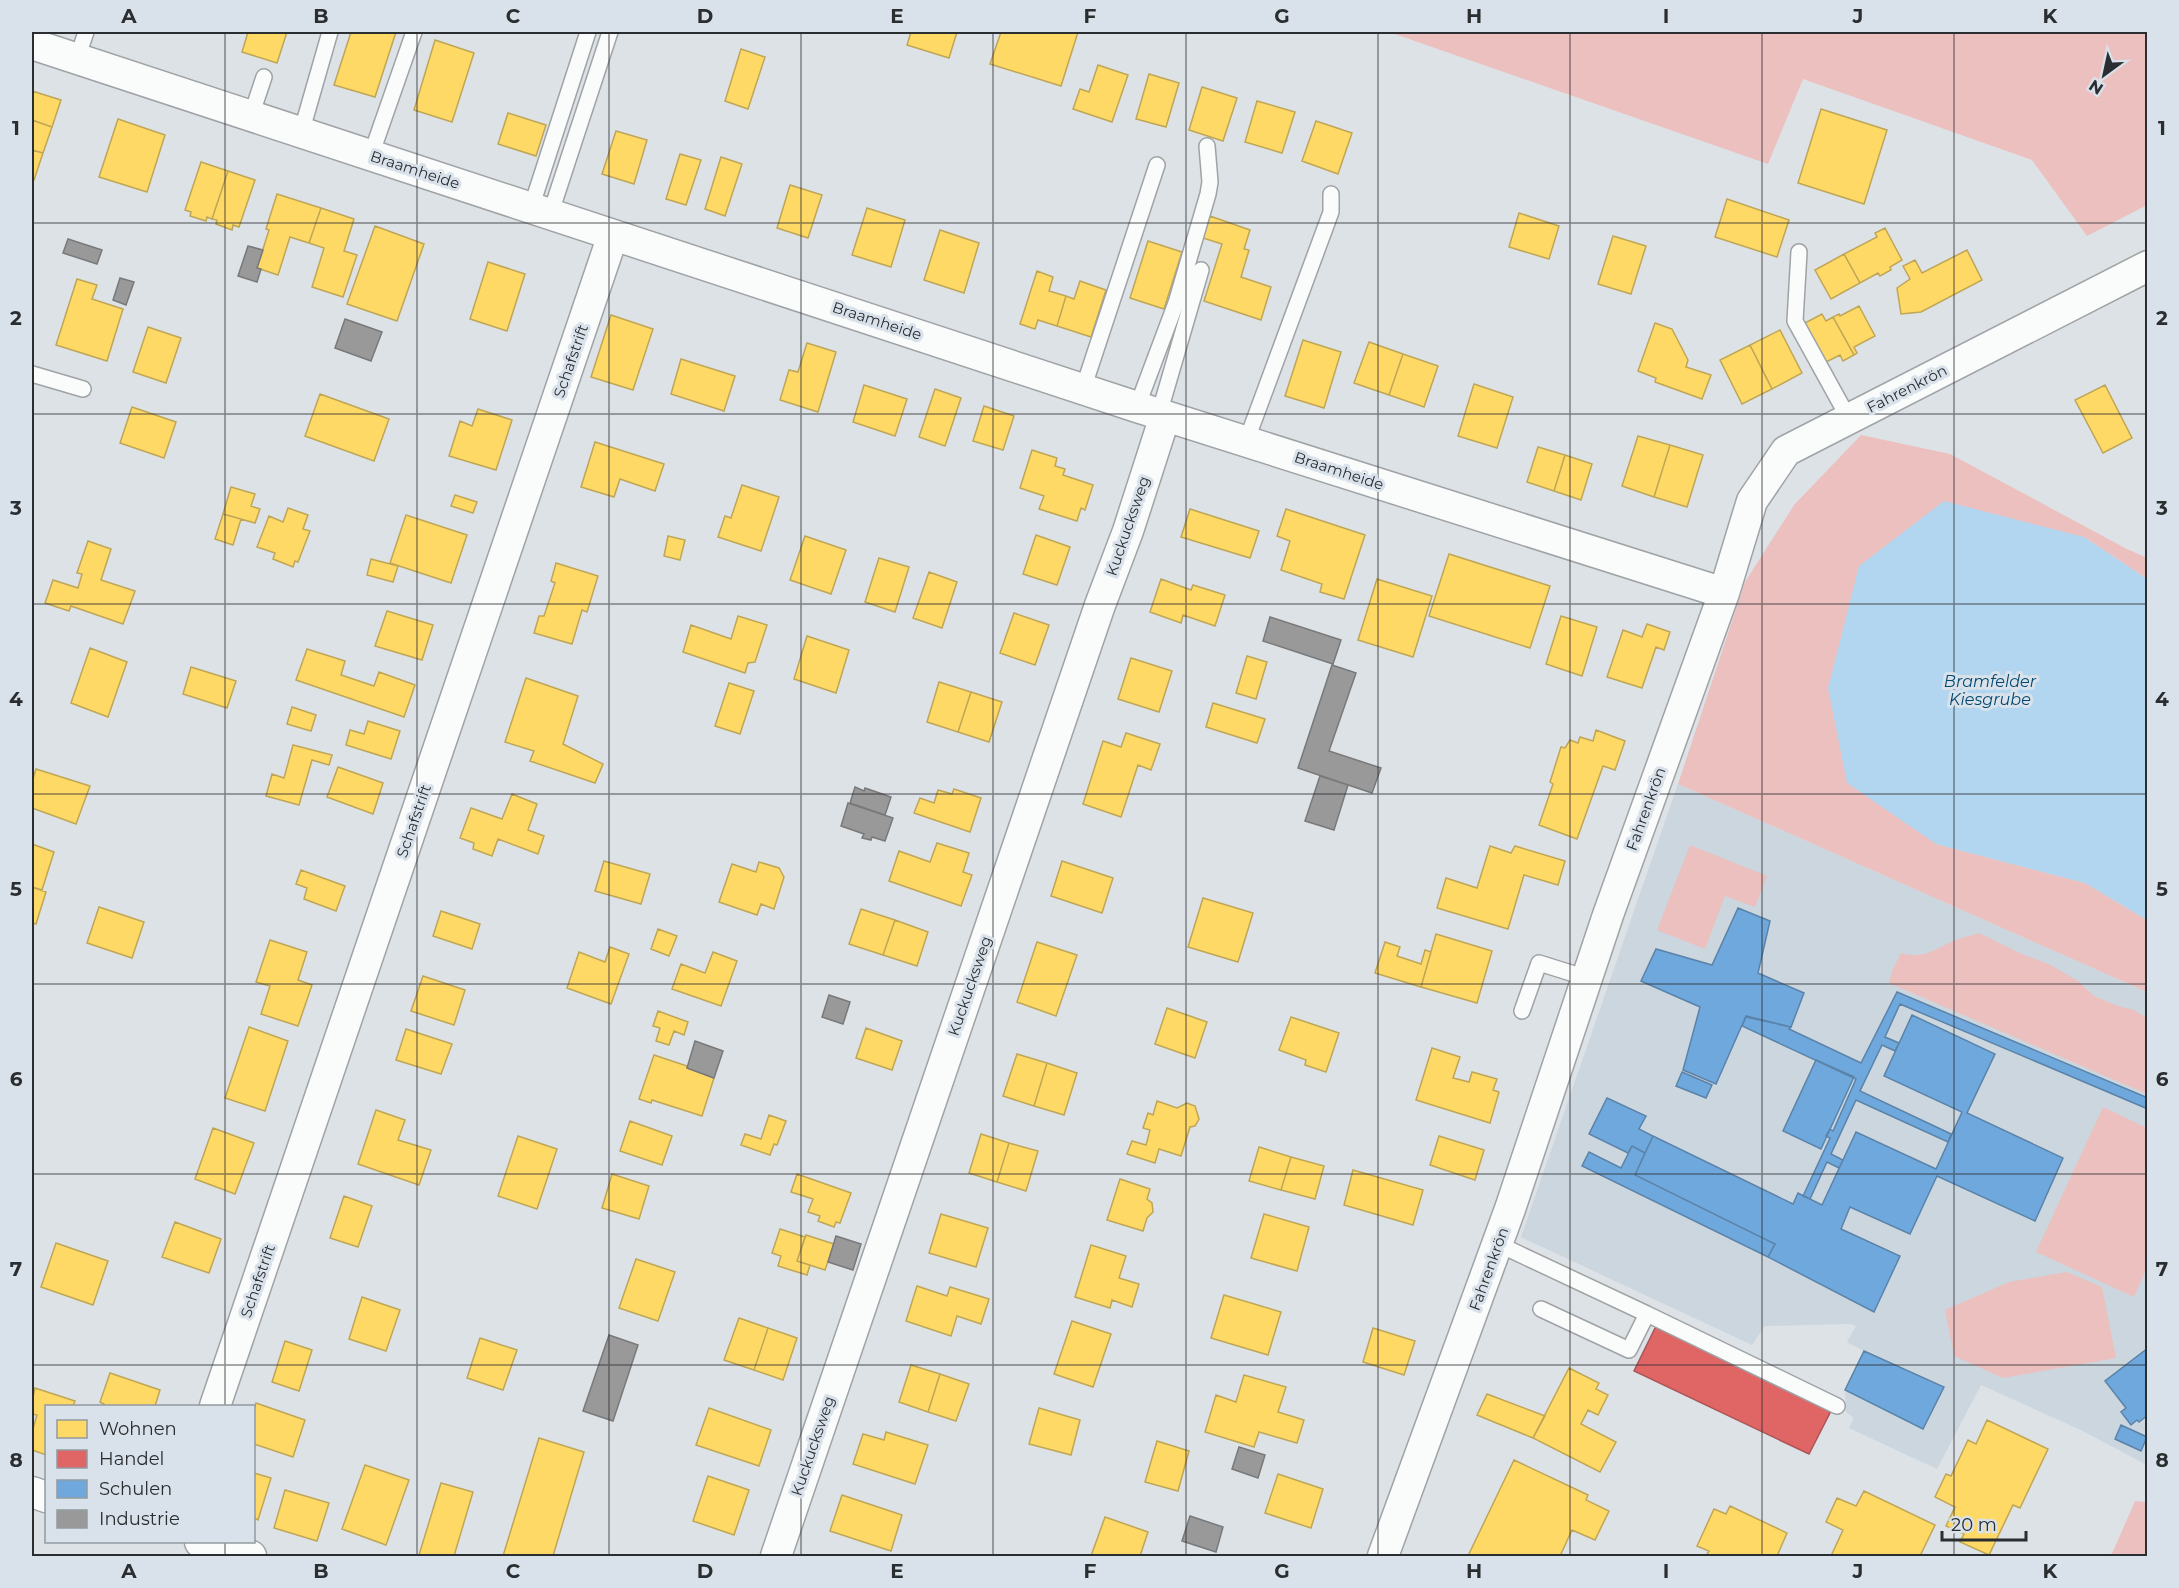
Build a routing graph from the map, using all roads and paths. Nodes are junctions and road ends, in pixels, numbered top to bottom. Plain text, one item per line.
1 (86, 32) edge
2 (330, 32) edge
3 (414, 32) edge
4 (588, 32) edge
5 (610, 32) edge
6 (32, 45) edge
7 (77, 59) junction
8 (264, 77) dead end
9 (251, 117) junction
10 (301, 133) junction
11 (1207, 146) dead end
12 (371, 155) junction
13 (1157, 165) dead end
14 (1331, 195) dead end
15 (541, 211) junction
16 (613, 235) junction
17 (1798, 252) dead end
18 (2148, 266) edge
19 (1201, 270) dead end
20 (32, 374) edge
21 (82, 389) dead end
22 (1083, 389) junction
23 (1154, 412) junction
24 (1849, 419) junction
25 (1246, 442) junction
26 (1724, 593) junction
27 (1587, 978) junction
28 (1522, 1011) dead end
29 (1498, 1244) junction
30 (1541, 1309) dead end
31 (1647, 1314) junction
32 (216, 1405) edge
33 (1837, 1406) dead end
34 (203, 1543) edge
35 (251, 1557) edge
36 (776, 1557) edge
37 (1383, 1557) edge

1 - 7 lane
2 - 10 lane
3 - 12 lane
4 - 15 lane
5 - 15 lane
6 - 7 street, Braamheide
7 - 9 street, Braamheide
8 - 9 lane
9 - 10 street, Braamheide
10 - 12 street, Braamheide
11 - 23 lane
12 - 15 street, Braamheide
13 - 22 lane
14 - 25 lane
15 - 16 street, Braamheide
16 - 22 street, Braamheide
16 - 32 street, Schafstrift
17 - 24 lane
18 - 24 street, Fahrenkrön
19 - 23 lane
20 - 21 lane
22 - 23 street, Braamheide
23 - 25 street, Braamheide
23 - 36 street, Kuckucksweg
24 - 26 street, Fahrenkrön
25 - 26 street, Braamheide
26 - 27 street, Fahrenkrön
27 - 28 lane
27 - 29 street, Fahrenkrön
29 - 31 lane
29 - 37 street, Fahrenkrön
30 - 31 lane
31 - 33 lane
34 - 35 street

